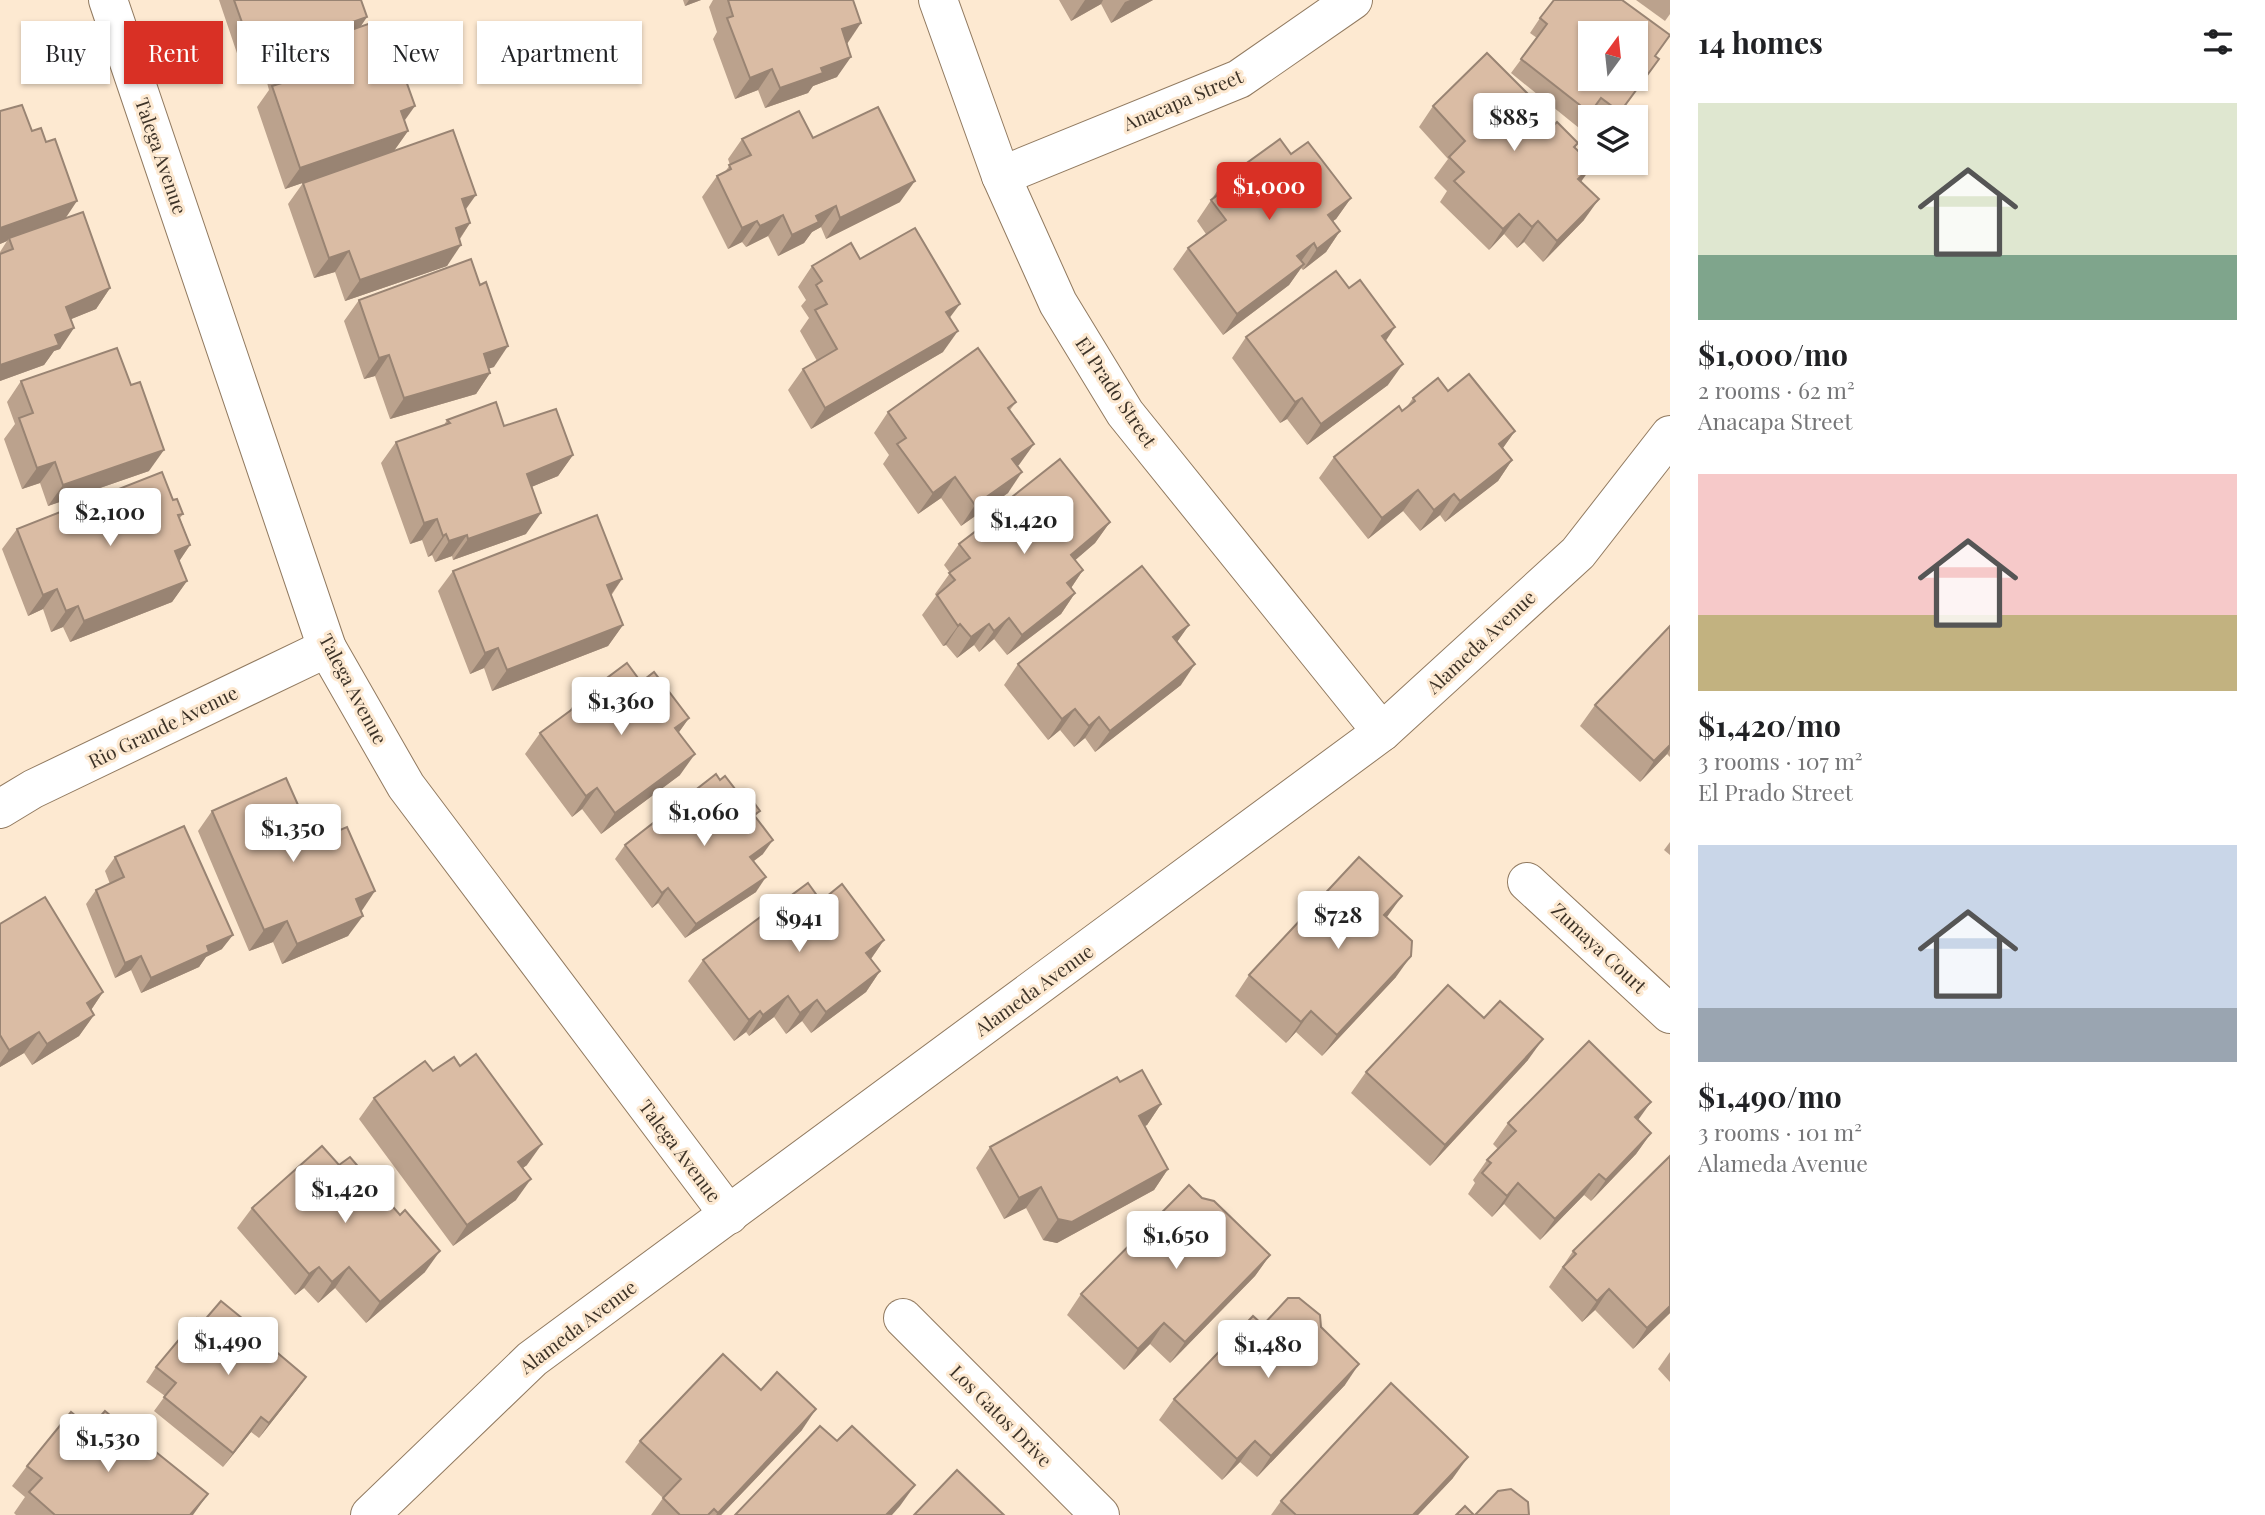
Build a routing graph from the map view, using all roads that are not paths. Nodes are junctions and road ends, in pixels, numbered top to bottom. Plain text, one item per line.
1 (108, 0) edge
2 (939, 0) edge
3 (1353, 0) edge
4 (1001, 176) junction
5 (1670, 435) edge
6 (327, 648) junction
7 (1382, 732) junction
8 (0, 809) edge
9 (1528, 882) dead end
10 (1670, 1014) edge
11 (729, 1215) junction
12 (903, 1318) dead end
13 (370, 1515) edge
14 (1100, 1515) edge

1 - 6 street, Talega Avenue
2 - 4 street, El Prado Street
3 - 4 street, Anacapa Street
4 - 7 street, El Prado Street
5 - 7 street, Alameda Avenue
6 - 8 street, Rio Grande Avenue
6 - 11 street, Talega Avenue
7 - 11 street, Alameda Avenue
9 - 10 street, Zumaya Court
11 - 13 street, Alameda Avenue
12 - 14 street, Los Gatos Drive

